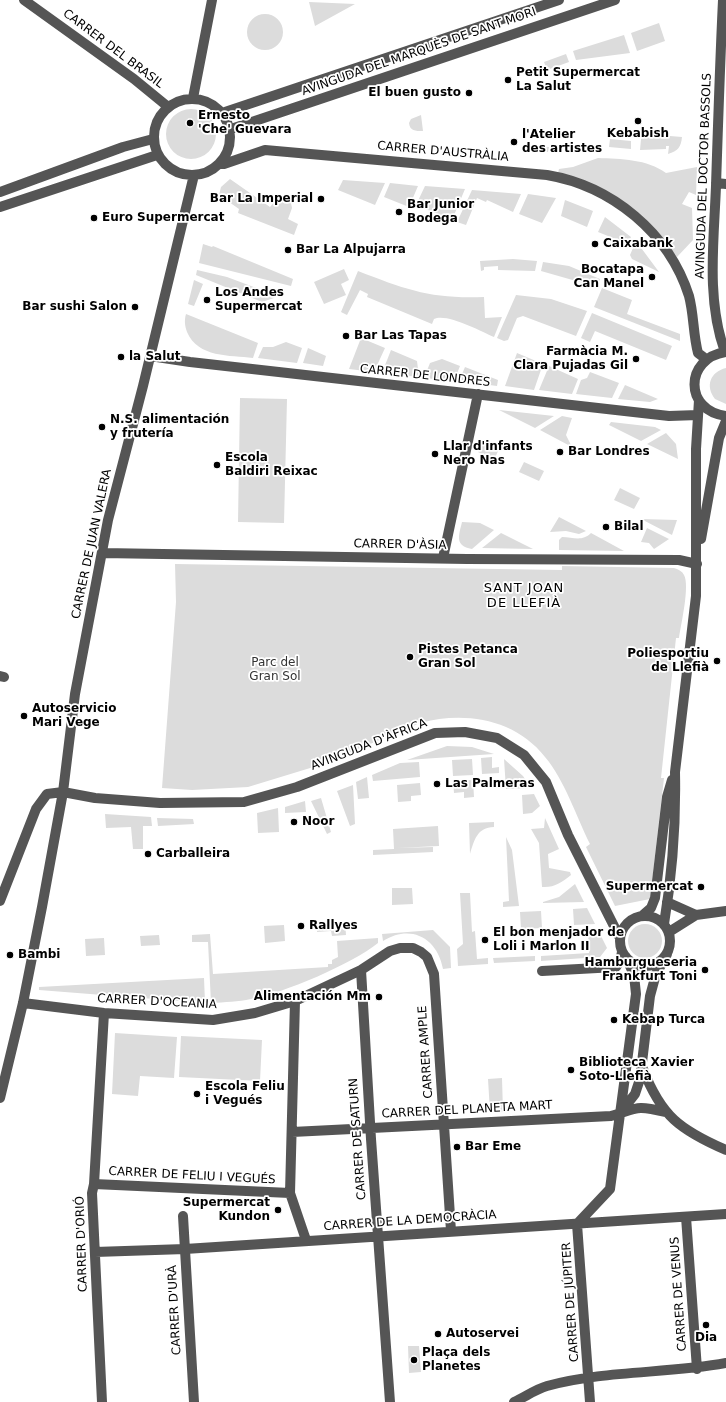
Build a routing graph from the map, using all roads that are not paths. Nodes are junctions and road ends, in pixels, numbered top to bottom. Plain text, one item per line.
1 (24, 0) edge
2 (212, 0) edge
3 (559, 0) edge
4 (615, 0) edge
5 (723, 0) edge
6 (193, 98) junction
7 (167, 106) junction
8 (222, 113) junction
9 (231, 129) junction
10 (153, 139) junction
11 (157, 155) junction
12 (219, 164) junction
13 (194, 175) junction
14 (721, 184) edge
15 (0, 192) edge
16 (0, 207) edge
17 (726, 352) edge
18 (150, 356) junction
19 (706, 359) junction
20 (478, 394) junction
21 (699, 400) junction
22 (698, 415) junction
23 (726, 416) edge
24 (726, 421) edge
25 (102, 553) junction
26 (443, 558) junction
27 (697, 564) junction
28 (675, 772) junction
29 (63, 792) junction
30 (0, 901) edge
31 (668, 902) junction
32 (726, 911) edge
33 (696, 915) junction
34 (643, 916) junction
35 (666, 928) junction
36 (620, 938) junction
37 (624, 954) junction
38 (667, 954) junction
39 (362, 970) junction
40 (542, 971) dead end
41 (435, 991) joint
42 (295, 1001) junction
43 (23, 1003) junction
44 (104, 1012) junction
45 (642, 1068) junction
46 (0, 1098) edge
47 (665, 1112) junction
48 (619, 1113) junction
49 (444, 1124) junction
50 (370, 1129) junction
51 (292, 1132) junction
52 (726, 1150) edge
53 (94, 1184) junction
54 (290, 1194) junction
55 (726, 1214) edge
56 (183, 1216) dead end
57 (686, 1217) junction
58 (577, 1224) junction
59 (451, 1231) junction
60 (378, 1236) junction
61 (306, 1240) junction
62 (184, 1249) junction
63 (95, 1252) junction
64 (726, 1363) edge
65 (697, 1368) junction
66 (589, 1377) junction
67 (102, 1402) edge
68 (194, 1402) edge
69 (390, 1402) edge
70 (514, 1402) edge
71 (590, 1402) edge

1 - 7 street, CARRER DEL BRASIL
2 - 6 street
3 - 8 street, AVINGUDA DEL MARQUÈS DE SANT MORI
4 - 9 street, AVINGUDA DEL MARQUÈS DE SANT MORI
5 - 14 street, AVINGUDA DEL DOCTOR BASSOLS
6 - 7 street
6 - 8 street
7 - 10 street
8 - 9 street
9 - 12 street
10 - 11 street
10 - 15 street
11 - 13 street
11 - 16 street
12 - 13 street
12 - 19 street, CARRER D'AUSTRÀLIA
13 - 18 street, CARRER DE JUAN VALERA
14 - 17 street, AVINGUDA DEL DOCTOR BASSOLS
17 - 19 street
18 - 20 street, CARRER DE LONDRES
18 - 25 street, CARRER DE JUAN VALERA
19 - 21 street
20 - 22 street, CARRER DE LONDRES
20 - 26 street
21 - 22 street
21 - 23 street
22 - 27 street
24 - 27 street
25 - 26 street, CARRER D'ÀSIA
25 - 29 street, CARRER DE JUAN VALERA
26 - 27 street, CARRER D'ÀSIA
27 - 28 street
28 - 31 street
28 - 34 street
29 - 30 street
29 - 36 street, AVINGUDA D'ÀFRICA
29 - 43 street, CARRER DE JUAN VALERA
31 - 33 street
31 - 35 street
32 - 33 street
33 - 35 street
34 - 35 street
34 - 36 street
35 - 38 street
36 - 37 street
37 - 38 street
37 - 40 street
37 - 48 street
38 - 45 street
39 - 41 street, CARRER D'OCEANIA
39 - 42 street, CARRER D'OCEANIA
39 - 50 street, CARRER DE SATURN
41 - 49 street, CARRER AMPLE
42 - 44 street, CARRER D'OCEANIA
42 - 51 street
43 - 44 street, CARRER D'OCEANIA
43 - 46 street, CARRER DE JUAN VALERA
44 - 53 street, CARRER D'ORIÓ
45 - 47 street
45 - 48 street
47 - 48 street, CARRER DEL PLANETA MART
47 - 52 street
48 - 49 street, CARRER DEL PLANETA MART
48 - 58 street
49 - 50 street, CARRER DEL PLANETA MART
49 - 59 street, CARRER AMPLE
50 - 51 street, CARRER DEL PLANETA MART
50 - 60 street, CARRER DE SATURN
51 - 54 street
53 - 54 street, CARRER DE FELIU I VEGUÉS
53 - 63 street, CARRER D'ORIÓ
54 - 61 street
55 - 57 street, CARRER DE LA DEMOCRÀCIA
56 - 62 street, CARRER D'URÀ
57 - 58 street, CARRER DE LA DEMOCRÀCIA
57 - 65 street, CARRER DE VENUS
58 - 59 street, CARRER DE LA DEMOCRÀCIA
58 - 66 street, CARRER DE JÚPITER
59 - 60 street, CARRER DE LA DEMOCRÀCIA
60 - 61 street, CARRER DE LA DEMOCRÀCIA
60 - 69 street, CARRER DE SATURN
61 - 62 street, CARRER DE LA DEMOCRÀCIA
62 - 63 street, CARRER DE LA DEMOCRÀCIA
62 - 68 street, CARRER D'URÀ
63 - 67 street, CARRER D'ORIÓ
64 - 65 street
65 - 66 street
66 - 70 street
66 - 71 street, CARRER DE JÚPITER

